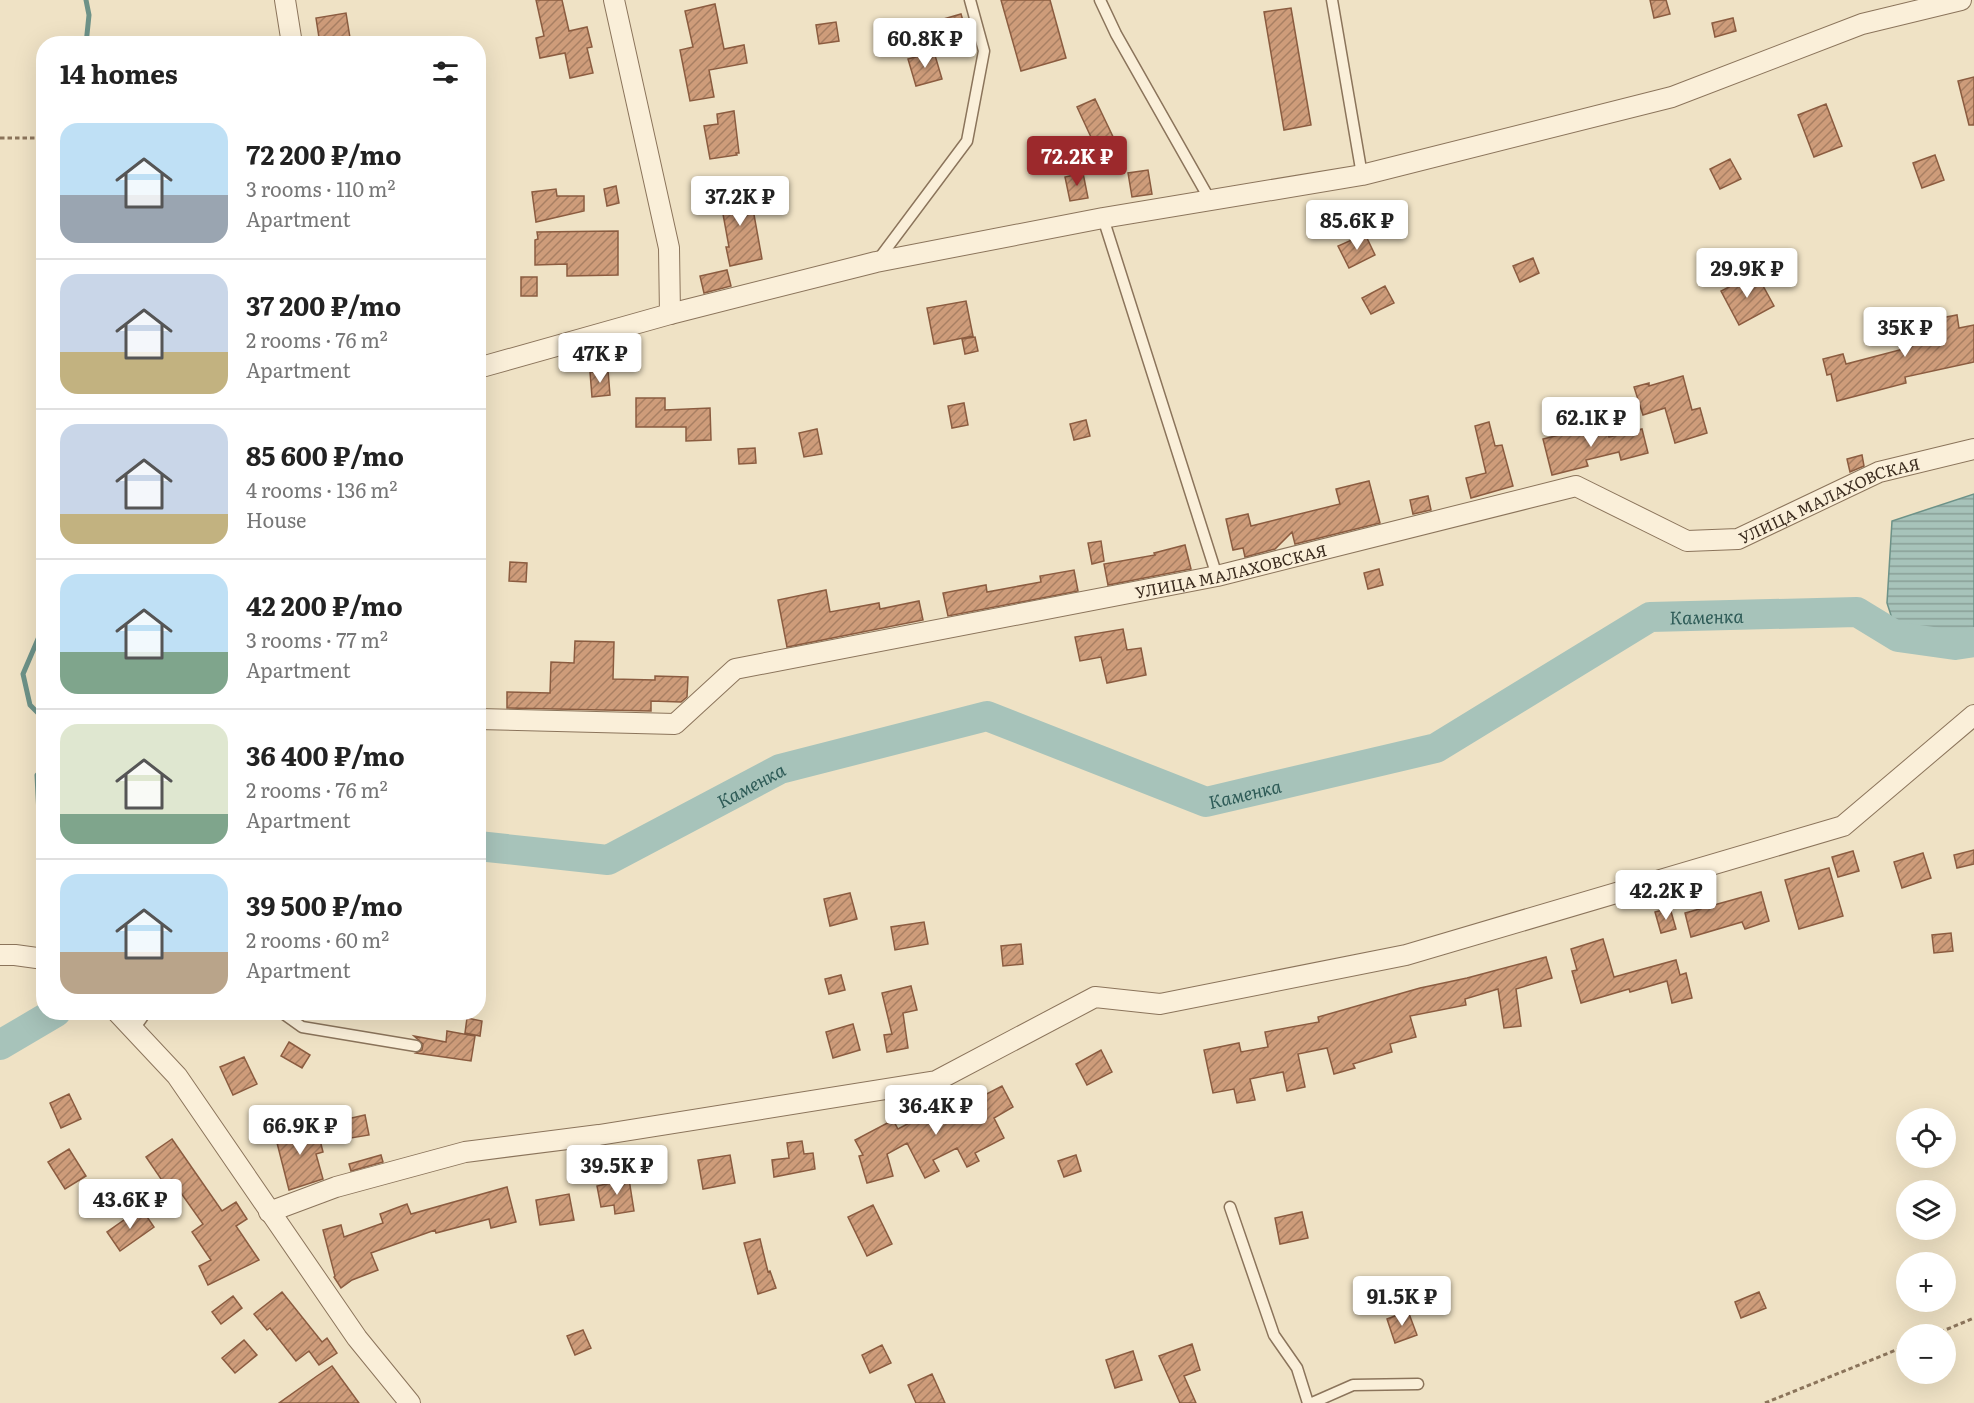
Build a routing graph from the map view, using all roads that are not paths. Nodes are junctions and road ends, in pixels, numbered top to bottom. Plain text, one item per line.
1 (285, 0) edge
2 (614, 0) edge
3 (970, 0) edge
4 (1100, 0) edge
5 (1332, 0) edge
6 (1961, 0) edge
7 (1922, 5) edge
8 (291, 36) edge
9 (1362, 175) junction
10 (1210, 200) junction
11 (1103, 218) junction
12 (876, 262) junction
13 (670, 314) junction
14 (486, 366) edge
15 (1974, 449) edge
16 (1217, 576) junction
17 (1974, 715) edge
18 (486, 719) edge
19 (0, 955) edge
20 (36, 958) edge
21 (125, 1020) edge
22 (140, 1020) edge
23 (292, 1020) edge
24 (134, 1029) junction
25 (416, 1046) dead end
26 (1230, 1207) dead end
27 (270, 1212) junction
28 (1418, 1384) dead end
29 (410, 1403) edge
30 (1310, 1403) edge

1 - 8 street
2 - 13 street
3 - 12 lane
4 - 10 lane
5 - 9 lane
6 - 7 street
7 - 9 street
9 - 10 street
10 - 11 street
11 - 12 street
11 - 16 lane
12 - 13 street
13 - 14 street
15 - 16 street, УЛИЦА МАЛАХОВСКАЯ
16 - 18 street, УЛИЦА МАЛАХОВСКАЯ
17 - 27 street
19 - 20 street
21 - 24 street
22 - 24 lane
23 - 25 lane
24 - 27 street
26 - 30 lane
27 - 29 street
28 - 30 lane

